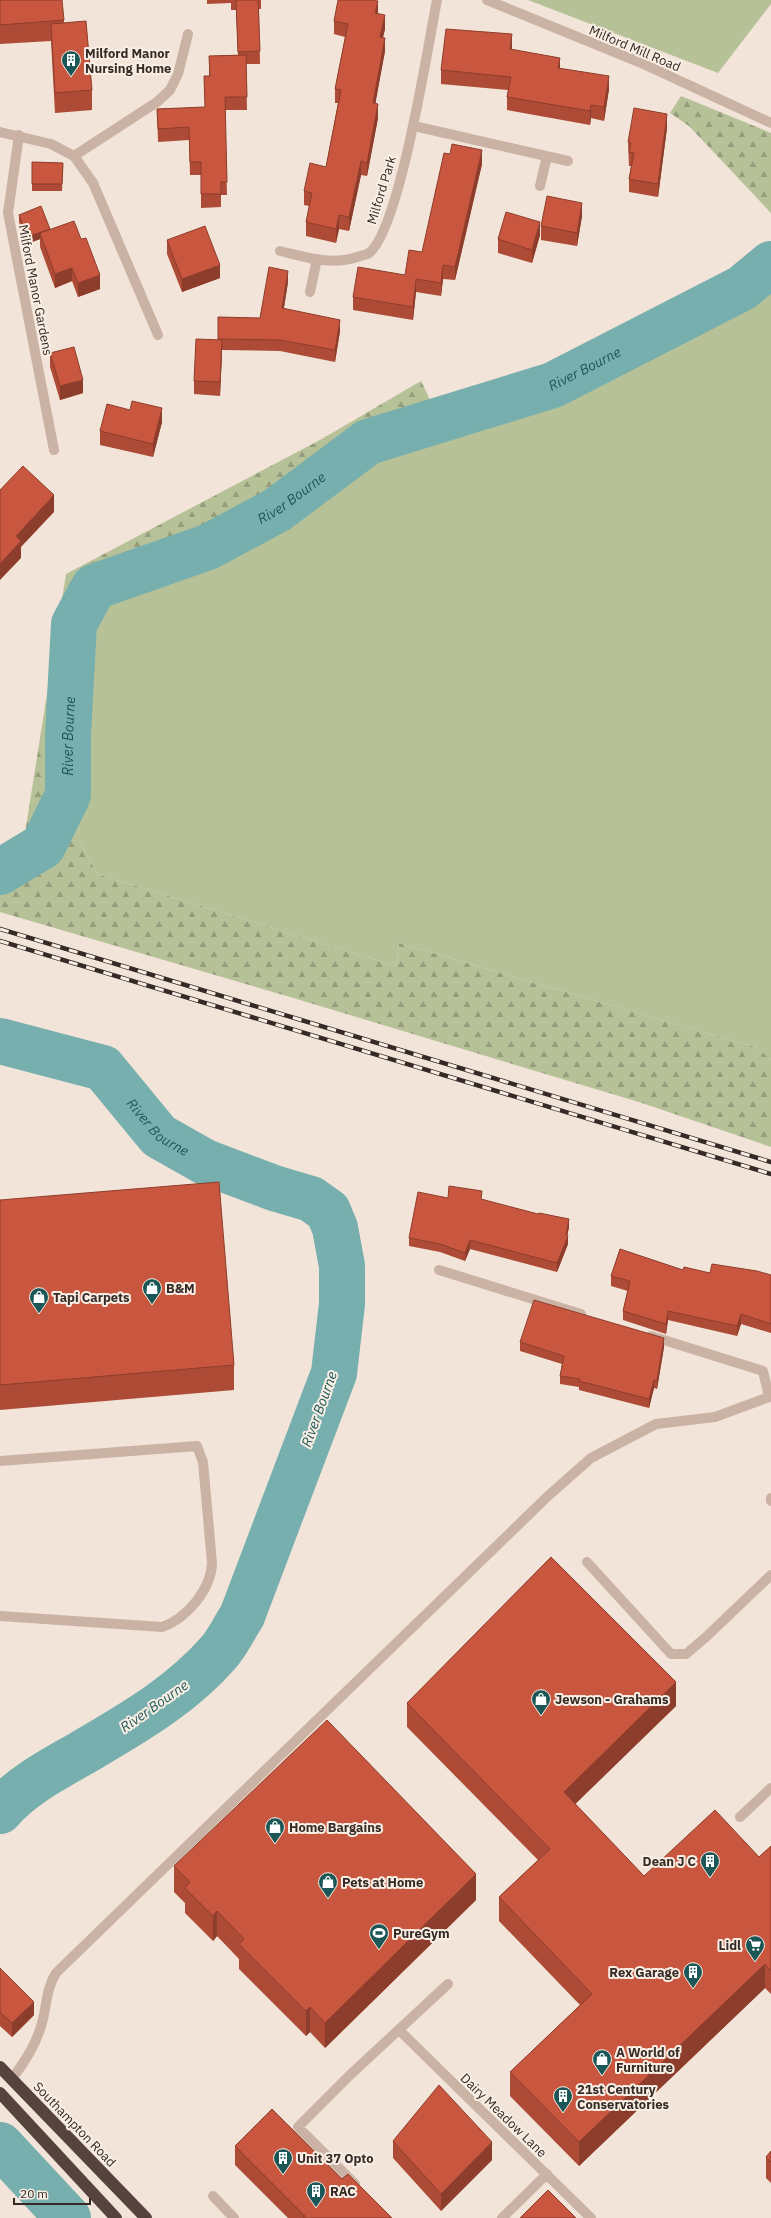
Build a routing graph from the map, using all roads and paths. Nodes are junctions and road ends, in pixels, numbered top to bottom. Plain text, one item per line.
1 (437, 0) edge
2 (487, 0) edge
3 (188, 34) dead end
4 (771, 124) edge
5 (414, 126) junction
6 (0, 132) edge
7 (19, 135) junction
8 (74, 156) junction
9 (547, 156) junction
10 (568, 161) dead end
11 (540, 186) dead end
12 (280, 251) dead end
13 (317, 260) junction
14 (310, 292) dead end
15 (158, 335) dead end
16 (54, 450) dead end
17 (439, 1270) dead end
18 (590, 1317) edge
19 (643, 1333) edge
20 (0, 1461) edge
21 (771, 1498) edge
22 (771, 1501) edge
23 (587, 1562) dead end
24 (771, 1575) edge
25 (0, 1616) edge
26 (771, 1788) edge
27 (740, 1817) dead end
28 (448, 1984) dead end
29 (399, 2030) junction
30 (0, 2067) edge
31 (12, 2079) junction
32 (0, 2093) edge
33 (547, 2174) junction
34 (362, 2191) edge
35 (213, 2196) dead end
36 (116, 2218) edge
37 (146, 2218) edge
38 (234, 2218) edge
39 (502, 2218) edge
40 (591, 2218) edge

1 - 5 street, Milford Park
2 - 4 street, Milford Mill Road
3 - 8 street
5 - 9 street
5 - 13 street, Milford Park
6 - 7 street
7 - 8 street
7 - 16 street, Milford Manor Gardens
8 - 15 street
9 - 10 street
9 - 11 street
12 - 13 street, Milford Park
13 - 14 street
17 - 18 street
19 - 31 street
20 - 25 street
21 - 22 street
23 - 24 street
26 - 27 street
28 - 29 street
29 - 33 street, Dairy Meadow Lane
29 - 34 street
30 - 31 highway, Southampton Road
31 - 37 highway, Southampton Road
32 - 36 highway
33 - 39 street
33 - 40 street, Dairy Meadow Lane
35 - 38 street

